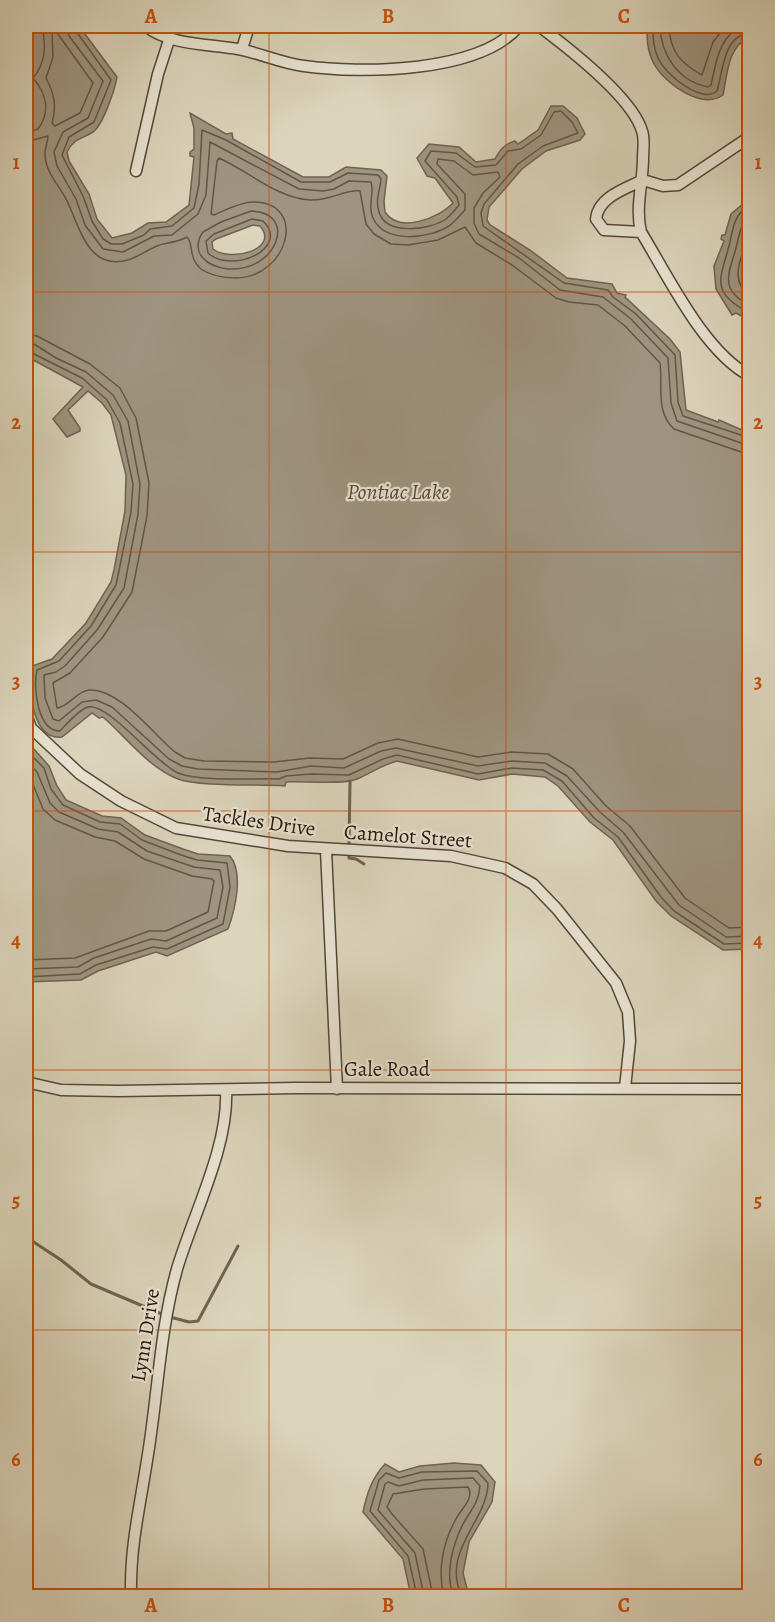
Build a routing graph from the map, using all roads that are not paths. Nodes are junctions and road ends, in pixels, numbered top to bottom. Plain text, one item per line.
1 (146, 26) edge
2 (249, 26) edge
3 (519, 26) edge
4 (539, 26) edge
5 (170, 37) junction
6 (242, 50) junction
7 (750, 134) edge
8 (136, 171) dead end
9 (643, 180) junction
10 (641, 232) junction
11 (750, 376) edge
12 (26, 714) edge
13 (326, 850) junction
14 (26, 1082) edge
15 (625, 1088) junction
16 (337, 1089) junction
17 (750, 1089) edge
18 (226, 1090) junction
19 (131, 1593) dead end

1 - 5 street
2 - 6 street
3 - 6 street
4 - 9 street
5 - 6 street
5 - 8 street
7 - 9 street
9 - 10 street
9 - 10 street
10 - 11 street
12 - 13 street, Tackles Drive
13 - 15 street, Camelot Street
13 - 16 street, Tackles Drive
14 - 18 street, Gale Road
15 - 16 street, Gale Road
15 - 17 street, Gale Road
16 - 18 street, Gale Road
18 - 19 street, Lynn Drive

